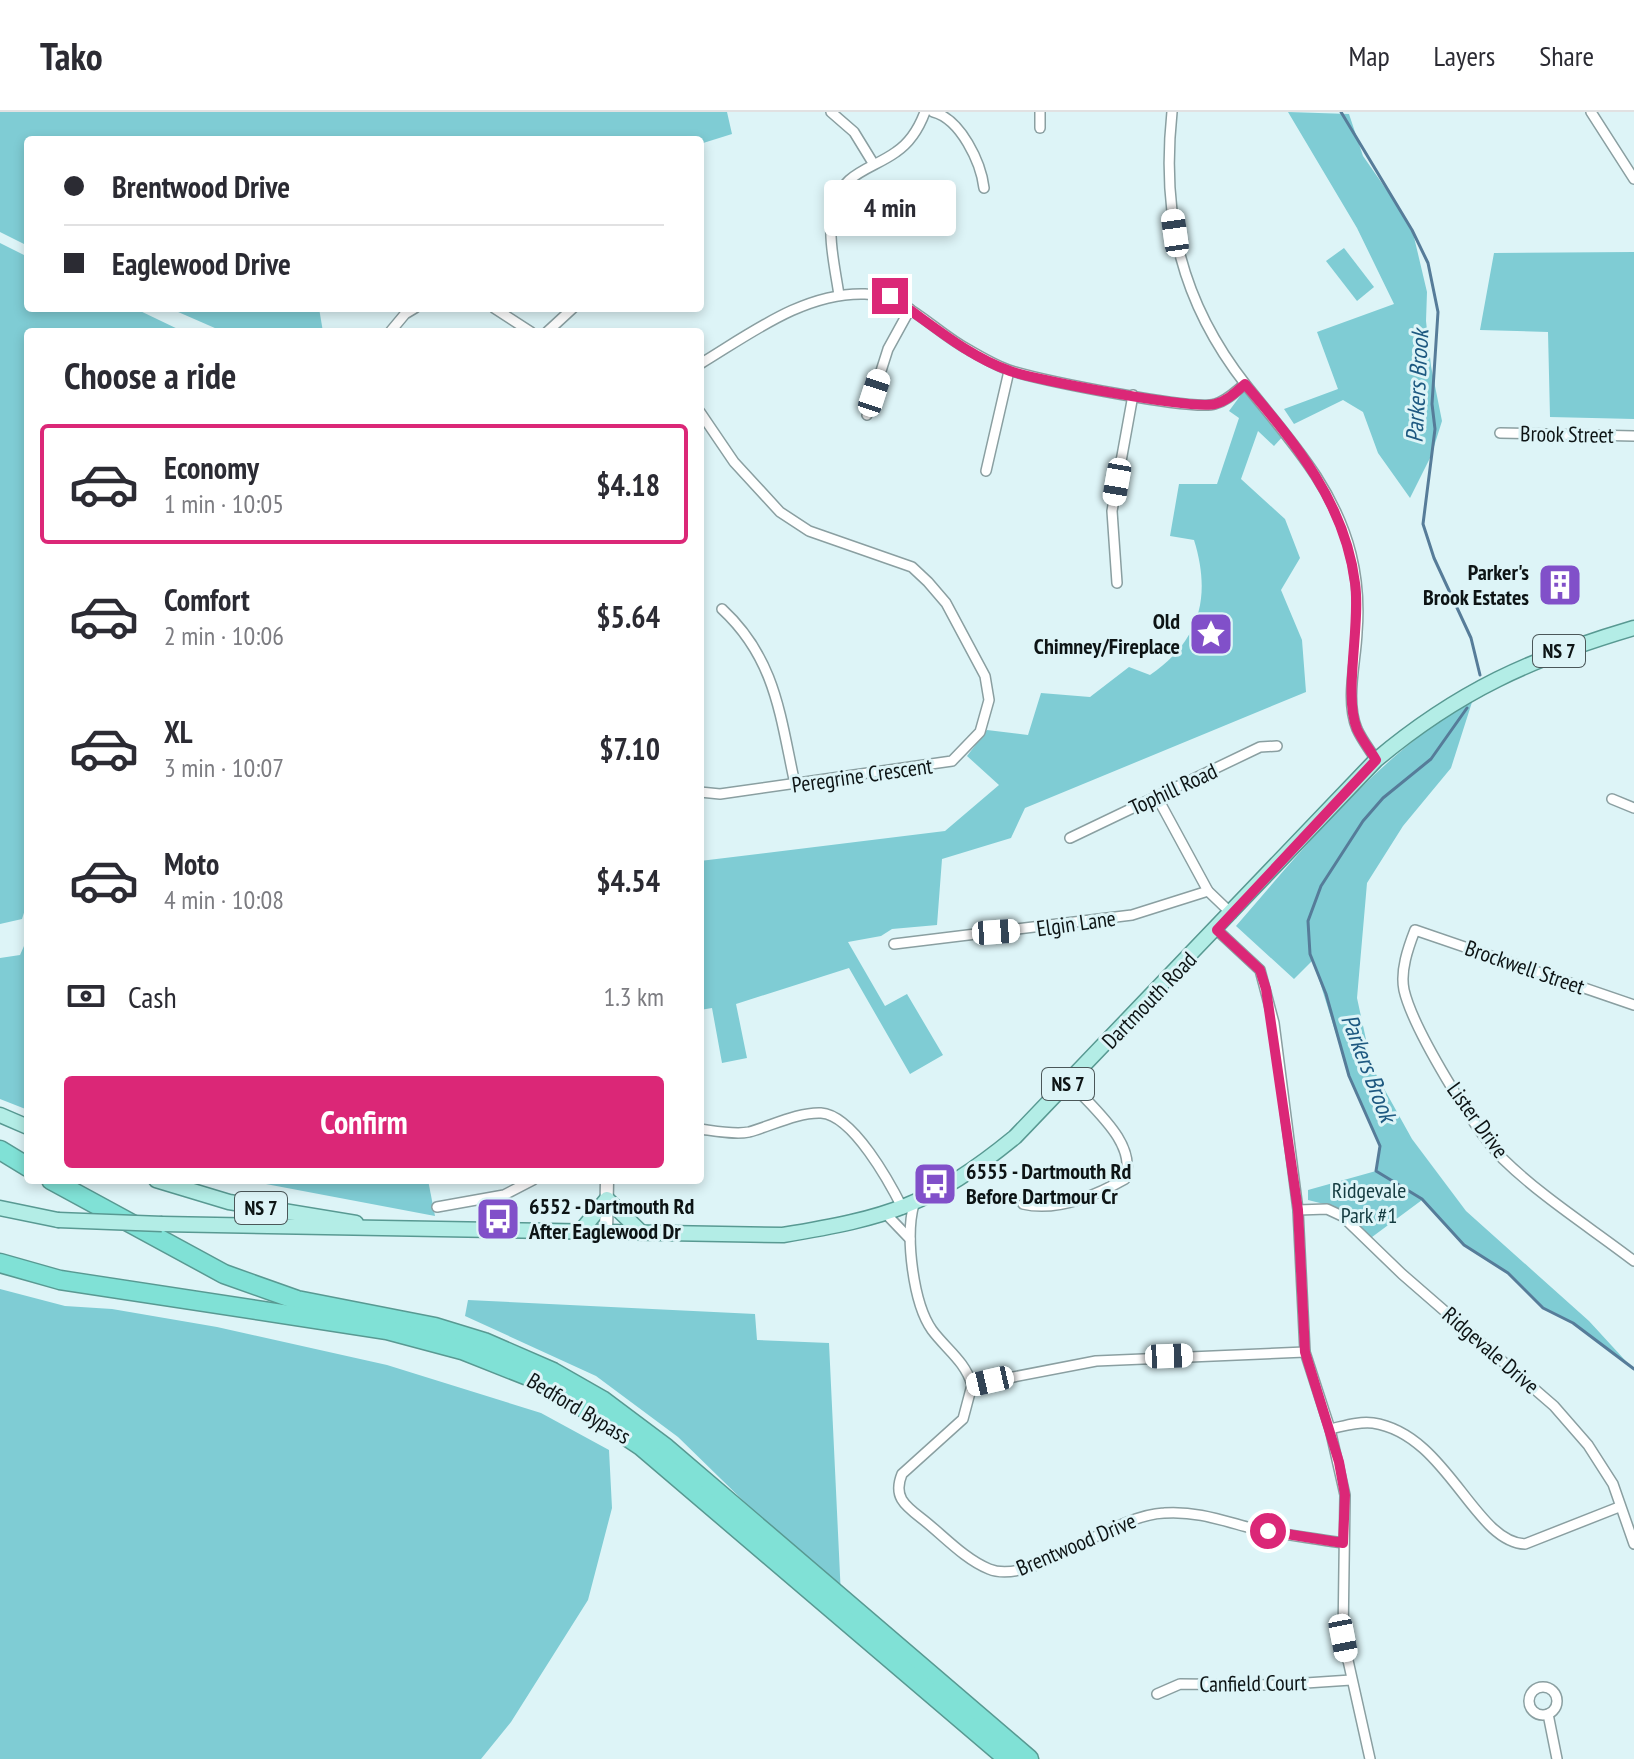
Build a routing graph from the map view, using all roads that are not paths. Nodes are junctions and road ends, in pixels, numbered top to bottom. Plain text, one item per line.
1 (831, 112) edge
2 (925, 112) edge
3 (933, 112) edge
4 (1040, 112) edge
5 (1172, 112) edge
6 (1591, 112) edge
7 (1040, 128) dead end
8 (873, 163) junction
9 (1634, 179) edge
10 (984, 188) dead end
11 (839, 295) junction
12 (910, 309) junction
13 (408, 312) edge
14 (500, 312) edge
15 (569, 312) edge
16 (393, 328) edge
17 (525, 328) edge
18 (551, 328) edge
19 (704, 362) edge
20 (1009, 371) junction
21 (1245, 384) junction
22 (1133, 395) junction
23 (867, 415) dead end
24 (704, 418) edge
25 (1500, 433) dead end
26 (1634, 436) edge
27 (986, 471) dead end
28 (1117, 583) dead end
29 (722, 609) dead end
30 (1634, 628) edge
31 (1277, 746) dead end
32 (1376, 760) junction
33 (795, 784) junction
34 (704, 792) edge
35 (1157, 797) junction
36 (1612, 799) dead end
37 (1634, 808) edge
38 (1070, 838) dead end
39 (1208, 891) junction
40 (1232, 914) junction
41 (1217, 930) junction
42 (1415, 930) joint
43 (894, 944) dead end
44 (1634, 1005) edge
45 (1070, 1082) junction
46 (0, 1115) edge
47 (24, 1125) edge
48 (704, 1129) edge
49 (0, 1150) edge
50 (24, 1165) edge
51 (58, 1184) edge
52 (169, 1184) edge
53 (525, 1184) edge
54 (607, 1184) edge
55 (607, 1199) junction
56 (1023, 1204) dead end
57 (908, 1206) junction
58 (437, 1207) dead end
59 (0, 1208) edge
60 (1298, 1210) junction
61 (887, 1215) junction
62 (368, 1226) junction
63 (580, 1232) junction
64 (606, 1233) junction
65 (642, 1233) junction
66 (910, 1239) junction
67 (1634, 1261) edge
68 (0, 1263) edge
69 (1305, 1352) junction
70 (972, 1385) junction
71 (1330, 1429) junction
72 (1619, 1507) junction
73 (1343, 1543) junction
74 (1634, 1544) edge
75 (1351, 1680) junction
76 (1157, 1694) dead end
77 (1548, 1714) dead end
78 (1008, 1759) edge
79 (1029, 1759) edge
80 (1370, 1759) edge
81 (1557, 1759) edge

1 - 8 street
2 - 8 street
3 - 10 street
4 - 7 street
5 - 21 street
6 - 9 street
8 - 11 street
11 - 12 street
11 - 19 street
12 - 20 street
12 - 23 street
13 - 16 street
14 - 17 street
15 - 18 street
20 - 22 street
20 - 27 street
21 - 22 street
21 - 32 street
22 - 28 street
24 - 33 street, Peregrine Crescent
25 - 26 street, Brook Street
29 - 33 street
30 - 32 main road, Dartmouth Road / NS 7
31 - 35 street, Tophill Road
32 - 40 main road, Dartmouth Road / NS 7
33 - 34 street, Peregrine Crescent
35 - 38 street, Tophill Road
35 - 39 street
36 - 37 street
39 - 40 street
39 - 43 street, Elgin Lane
40 - 41 main road, Dartmouth Road / NS 7
41 - 45 main road, Dartmouth Road / NS 7
41 - 60 street
42 - 44 street, Brockwell Street
42 - 67 street, Lister Drive
45 - 56 street
45 - 57 main road, Dartmouth Road / NS 7
46 - 47 main road
48 - 57 street
49 - 50 highway
51 - 79 highway, Bedford Bypass
52 - 62 main road, Dartmouth Road / NS 7
53 - 58 street
54 - 55 street
55 - 63 main road
55 - 64 street
55 - 65 main road
57 - 61 main road, Dartmouth Road / NS 7
57 - 66 street
59 - 62 main road, Dartmouth Road / NS 7, bridge
60 - 69 street
60 - 72 street, Ridgevale Drive
61 - 65 main road, Dartmouth Road / NS 7
61 - 66 street
62 - 63 main road, Dartmouth Road / NS 7
63 - 64 main road, Dartmouth Road / NS 7
64 - 65 main road, Dartmouth Road / NS 7
66 - 70 street
68 - 78 highway, Bedford Bypass
69 - 70 street
69 - 71 street
70 - 73 street, Brentwood Drive
71 - 72 street
71 - 73 street
72 - 74 street, Ridgevale Drive
73 - 75 street
75 - 76 street, Canfield Court
75 - 80 street
77 - 81 street

